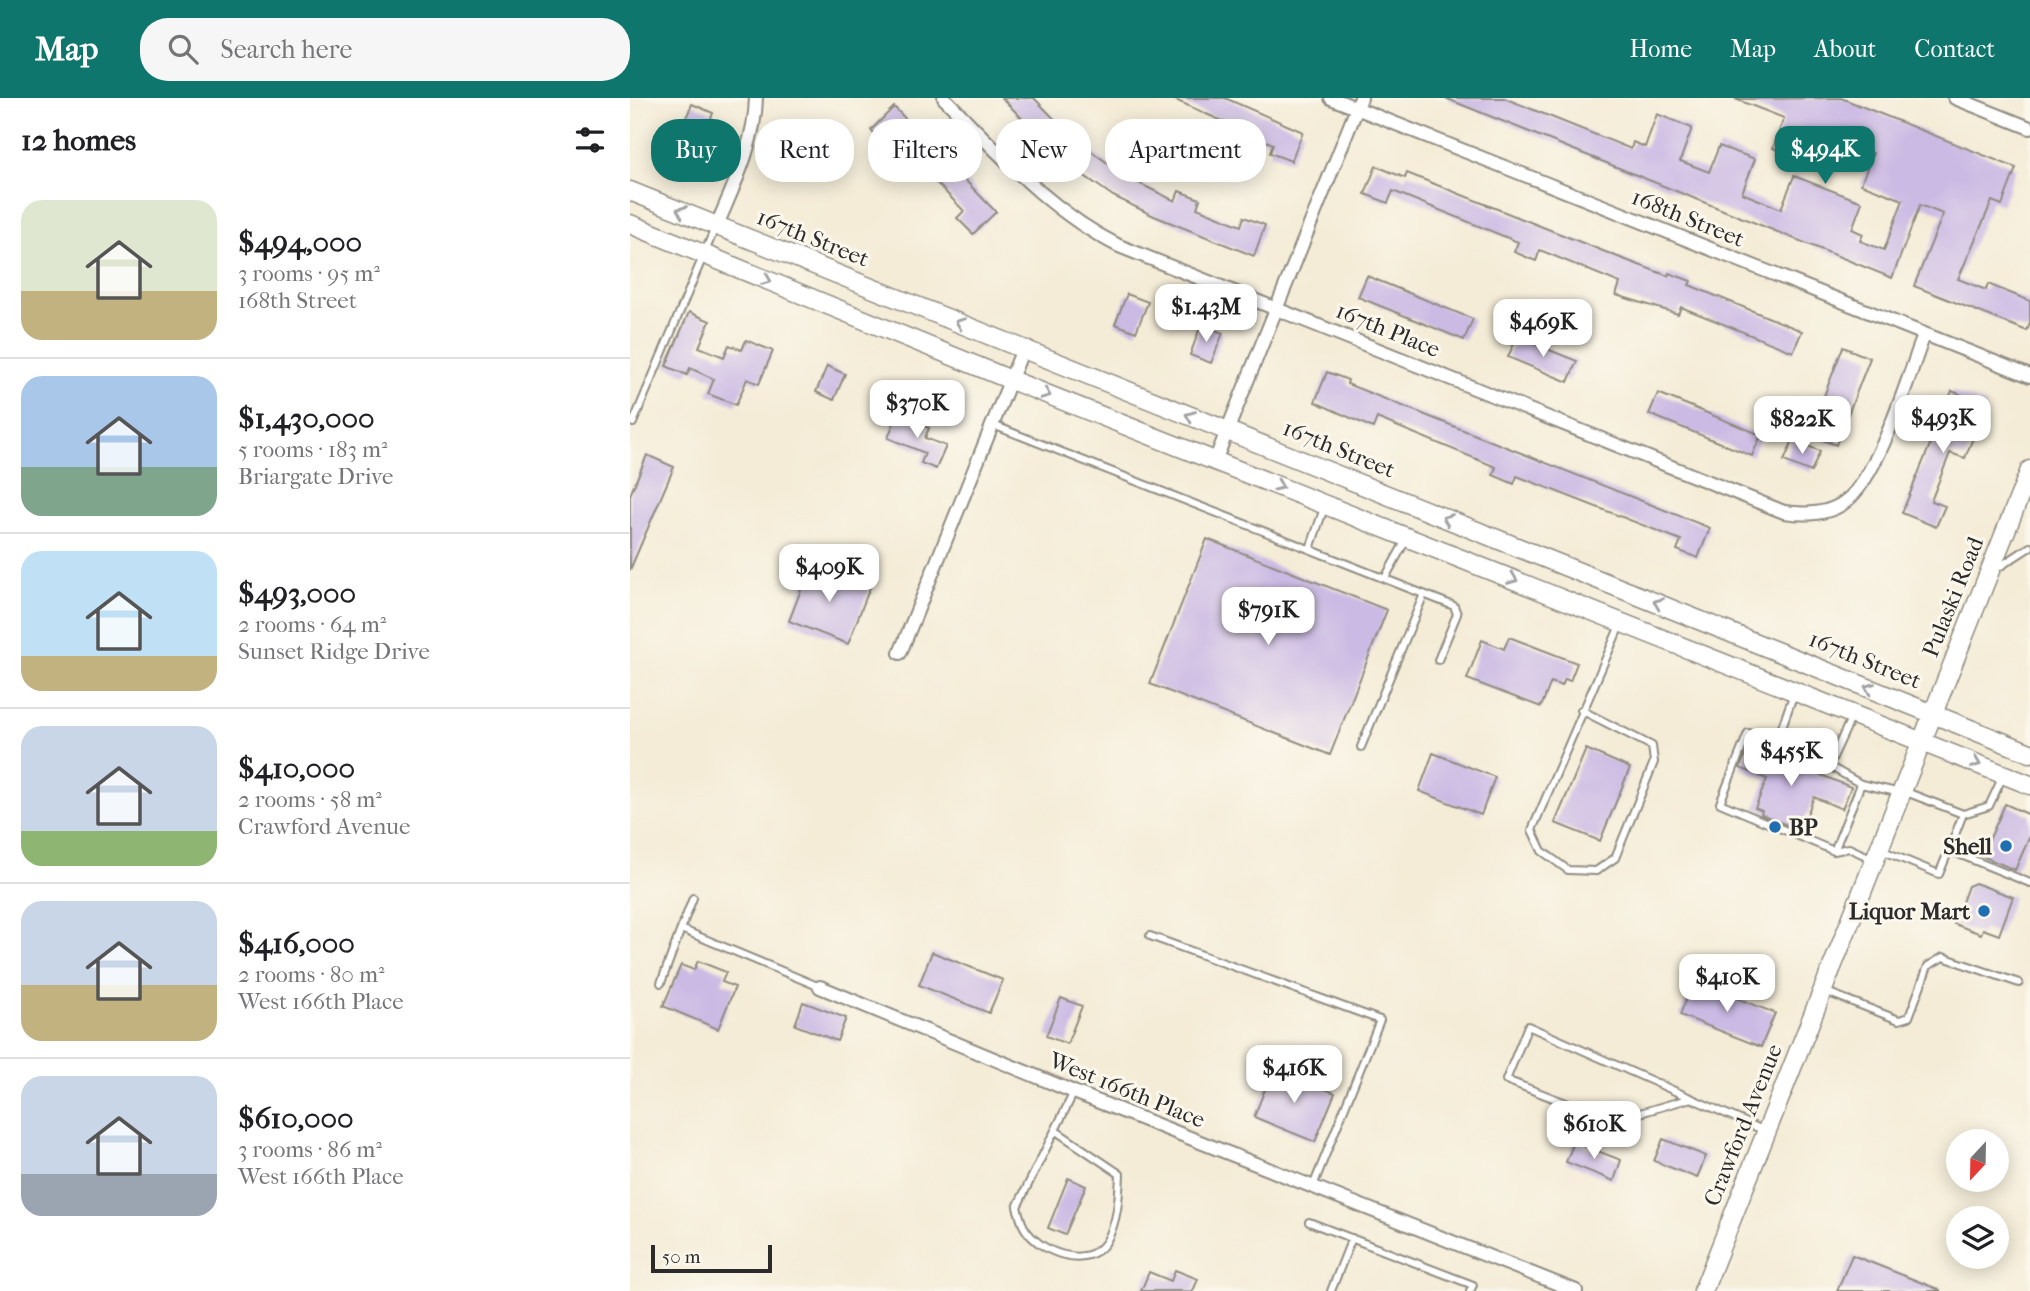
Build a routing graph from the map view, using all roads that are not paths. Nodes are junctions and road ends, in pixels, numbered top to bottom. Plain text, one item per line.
1 (756, 98) edge
2 (944, 98) edge
3 (1331, 98) edge
4 (1955, 98) edge
5 (1359, 103) edge
6 (2030, 128) edge
7 (630, 191) edge
8 (630, 224) edge
9 (717, 225) junction
10 (704, 254) junction
11 (1276, 308) junction
12 (1924, 335) junction
13 (1024, 349) junction
14 (2030, 376) edge
15 (1011, 380) junction
16 (633, 423) dead end
17 (993, 425) junction
18 (1227, 430) junction
19 (1215, 461) junction
20 (2030, 470) edge
21 (1325, 505) junction
22 (1407, 537) junction
23 (2030, 547) edge
24 (1310, 549) junction
25 (1988, 574) junction
26 (1385, 579) junction
27 (1424, 594) junction
28 (1622, 622) junction
29 (900, 653) dead end
30 (1438, 660) dead end
31 (1796, 690) junction
32 (1581, 710) junction
33 (1932, 713) junction
34 (1853, 714) junction
35 (1921, 742) junction
36 (1776, 744) junction
37 (1360, 747) dead end
38 (2030, 753) edge
39 (1829, 766) junction
40 (2004, 774) junction
41 (1861, 784) junction
42 (2030, 785) edge
43 (1901, 792) junction
44 (1963, 814) junction
45 (1949, 850) junction
46 (1834, 851) junction
47 (1877, 854) junction
48 (2030, 883) edge
49 (693, 898) dead end
50 (681, 929) junction
51 (1150, 936) dead end
52 (661, 983) dead end
53 (2019, 983) dead end
54 (820, 987) joint
55 (1823, 990) junction
56 (1074, 1092) junction
57 (1691, 1098) junction
58 (1056, 1131) junction
59 (1767, 1131) junction
60 (1313, 1186) junction
61 (1309, 1222) dead end
62 (1352, 1238) junction
63 (1331, 1291) edge
64 (1470, 1291) edge
65 (1576, 1291) edge
66 (1703, 1291) edge

1 - 9 street
2 - 11 street, 167th Place
3 - 5 street, 168th Street
4 - 6 street
5 - 11 street
5 - 12 street, 168th Street
9 -> 7 main road, 167th Street
8 - 10 main road
9 - 10 lane
13 -> 9 main road, 167th Street
10 -> 15 main road
10 - 16 lane
11 - 12 street, 167th Place
11 - 18 street
12 - 14 street, 168th Street
13 - 15 street
18 -> 13 main road, 167th Street
15 - 17 street
15 -> 19 main road
17 - 24 lane
17 - 29 street
18 - 19 street
33 -> 18 main road, 167th Street
19 -> 21 main road
20 - 25 main road, Pulaski Road
21 - 22 main road
21 - 24 lane
22 - 26 lane
22 -> 28 main road
23 - 25 lane
24 - 26 lane
25 - 33 main road, Pulaski Road
26 - 27 lane
27 - 30 lane
27 - 37 lane
28 - 31 main road
28 - 32 lane
31 - 34 main road
31 - 36 lane
32 - 32 lane
33 - 35 main road, Pulaski Road
33 - 38 main road, 167th Street
34 - 35 main road
34 - 39 lane
35 -> 40 main road
35 - 43 main road, Crawford Avenue
36 - 39 lane
36 - 46 lane
39 - 41 lane
40 - 42 main road
40 - 44 lane
41 - 43 lane
41 - 46 lane
43 - 44 lane
43 - 47 main road, Crawford Avenue
44 - 45 lane
45 - 47 lane
45 - 48 lane
46 - 47 lane
47 - 55 main road, Crawford Avenue
49 - 50 lane
50 - 52 lane
50 - 54 lane
51 - 60 lane
53 - 55 lane
54 - 56 street, West 166th Place
55 - 59 main road, Crawford Avenue
56 - 58 lane
56 - 60 street, West 166th Place
57 - 57 lane
57 - 59 lane
58 - 58 lane
59 - 66 main road, Crawford Avenue
60 - 65 street, West 166th Place
61 - 62 lane
62 - 63 lane
62 - 64 lane

